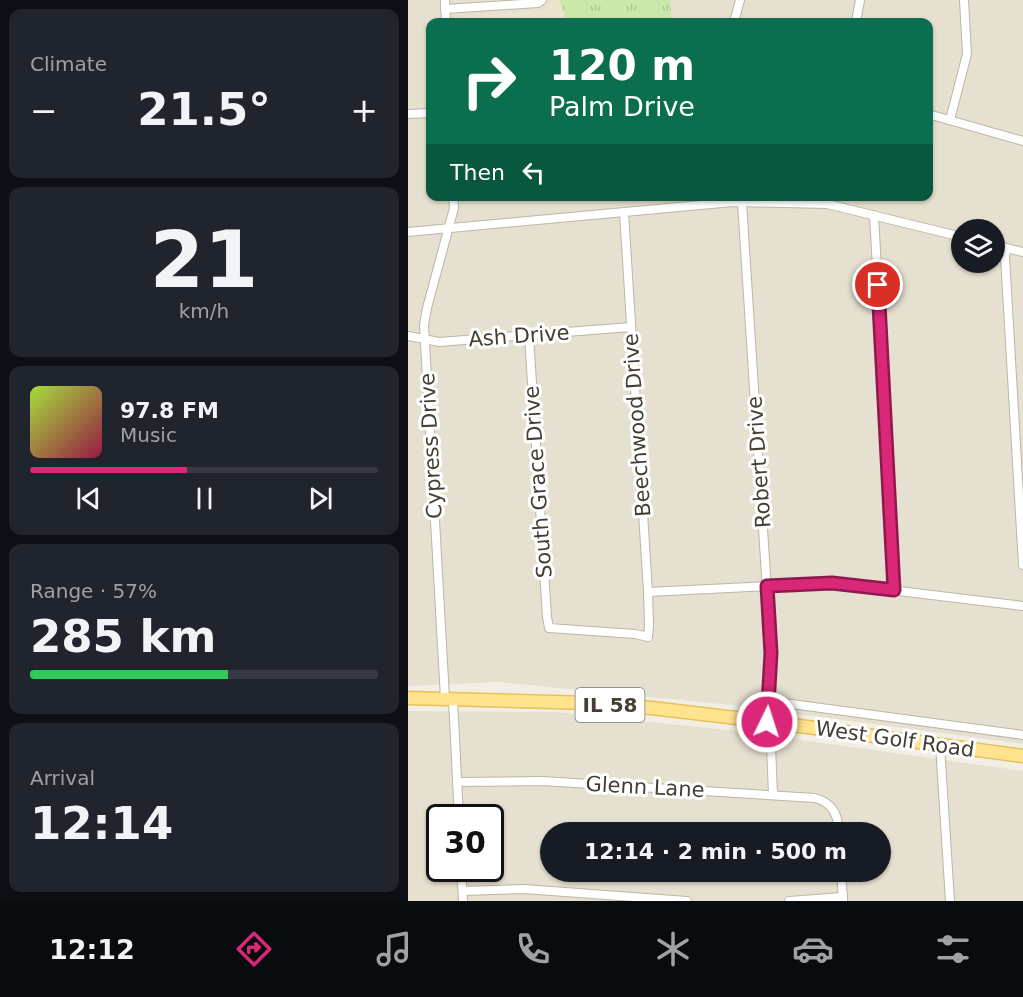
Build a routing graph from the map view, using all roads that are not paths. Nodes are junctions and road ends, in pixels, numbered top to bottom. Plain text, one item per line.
1 (542, 0) edge
2 (740, 0) edge
3 (860, 0) edge
4 (964, 0) edge
5 (445, 4) edge
6 (735, 18) edge
7 (857, 18) edge
8 (426, 112) edge
9 (408, 114) edge
10 (933, 115) edge
11 (950, 120) junction
12 (1023, 141) edge
13 (453, 201) edge
14 (717, 201) edge
15 (739, 201) edge
16 (742, 202) junction
17 (624, 213) junction
18 (874, 215) junction
19 (448, 230) junction
20 (408, 232) edge
21 (951, 234) edge
22 (1006, 248) joint
23 (1023, 252) edge
24 (631, 327) junction
25 (408, 336) edge
26 (529, 336) junction
27 (425, 339) junction
28 (1023, 566) edge
29 (767, 586) junction
30 (894, 590) junction
31 (648, 592) junction
32 (1023, 606) edge
33 (648, 637) joint
34 (408, 698) edge
35 (449, 699) junction
36 (769, 701) junction
37 (769, 722) junction
38 (1023, 735) edge
39 (940, 745) junction
40 (1023, 756) edge
41 (457, 782) junction
42 (773, 794) junction
43 (458, 804) edge
44 (838, 822) edge
45 (462, 882) edge
46 (842, 882) edge
47 (462, 891) junction
48 (843, 899) edge
49 (463, 901) edge
50 (687, 901) edge
51 (789, 901) edge
52 (950, 901) edge

1 - 5 street
2 - 6 street
3 - 7 street
4 - 11 street
8 - 9 street
10 - 11 street
11 - 12 street
13 - 19 street, Cypress Drive
14 - 17 street
15 - 16 street
16 - 18 street
16 - 29 street, Robert Drive
17 - 19 street
17 - 24 street, Beechwood Drive
18 - 21 street
18 - 30 street
19 - 20 street
19 - 27 street, Cypress Drive
22 - 23 street
22 - 28 street
24 - 26 street, Ash Drive
24 - 31 street, Beechwood Drive
25 - 27 street, Ash Drive
26 - 27 street, Ash Drive
26 - 33 street, South Grace Drive
27 - 35 street, Cypress Drive
29 - 30 street
29 - 31 street
29 - 36 street, Robert Drive
30 - 32 street
31 - 33 street, Beechwood Drive
34 - 35 main road, West Golf Road / IL 58
35 - 37 main road, West Golf Road / IL 58
35 - 41 street, Cypress Drive
36 - 37 street, Robert Drive
36 - 38 street, West Golf Road
37 - 39 main road, West Golf Road / IL 58
37 - 42 street, Robert Drive
39 - 40 main road, West Golf Road / IL 58
39 - 52 street
41 - 42 street, Glenn Lane
41 - 43 street, Cypress Drive
42 - 44 street, Glenn Lane
45 - 47 street
46 - 48 street
47 - 49 street
47 - 50 street
48 - 51 street

